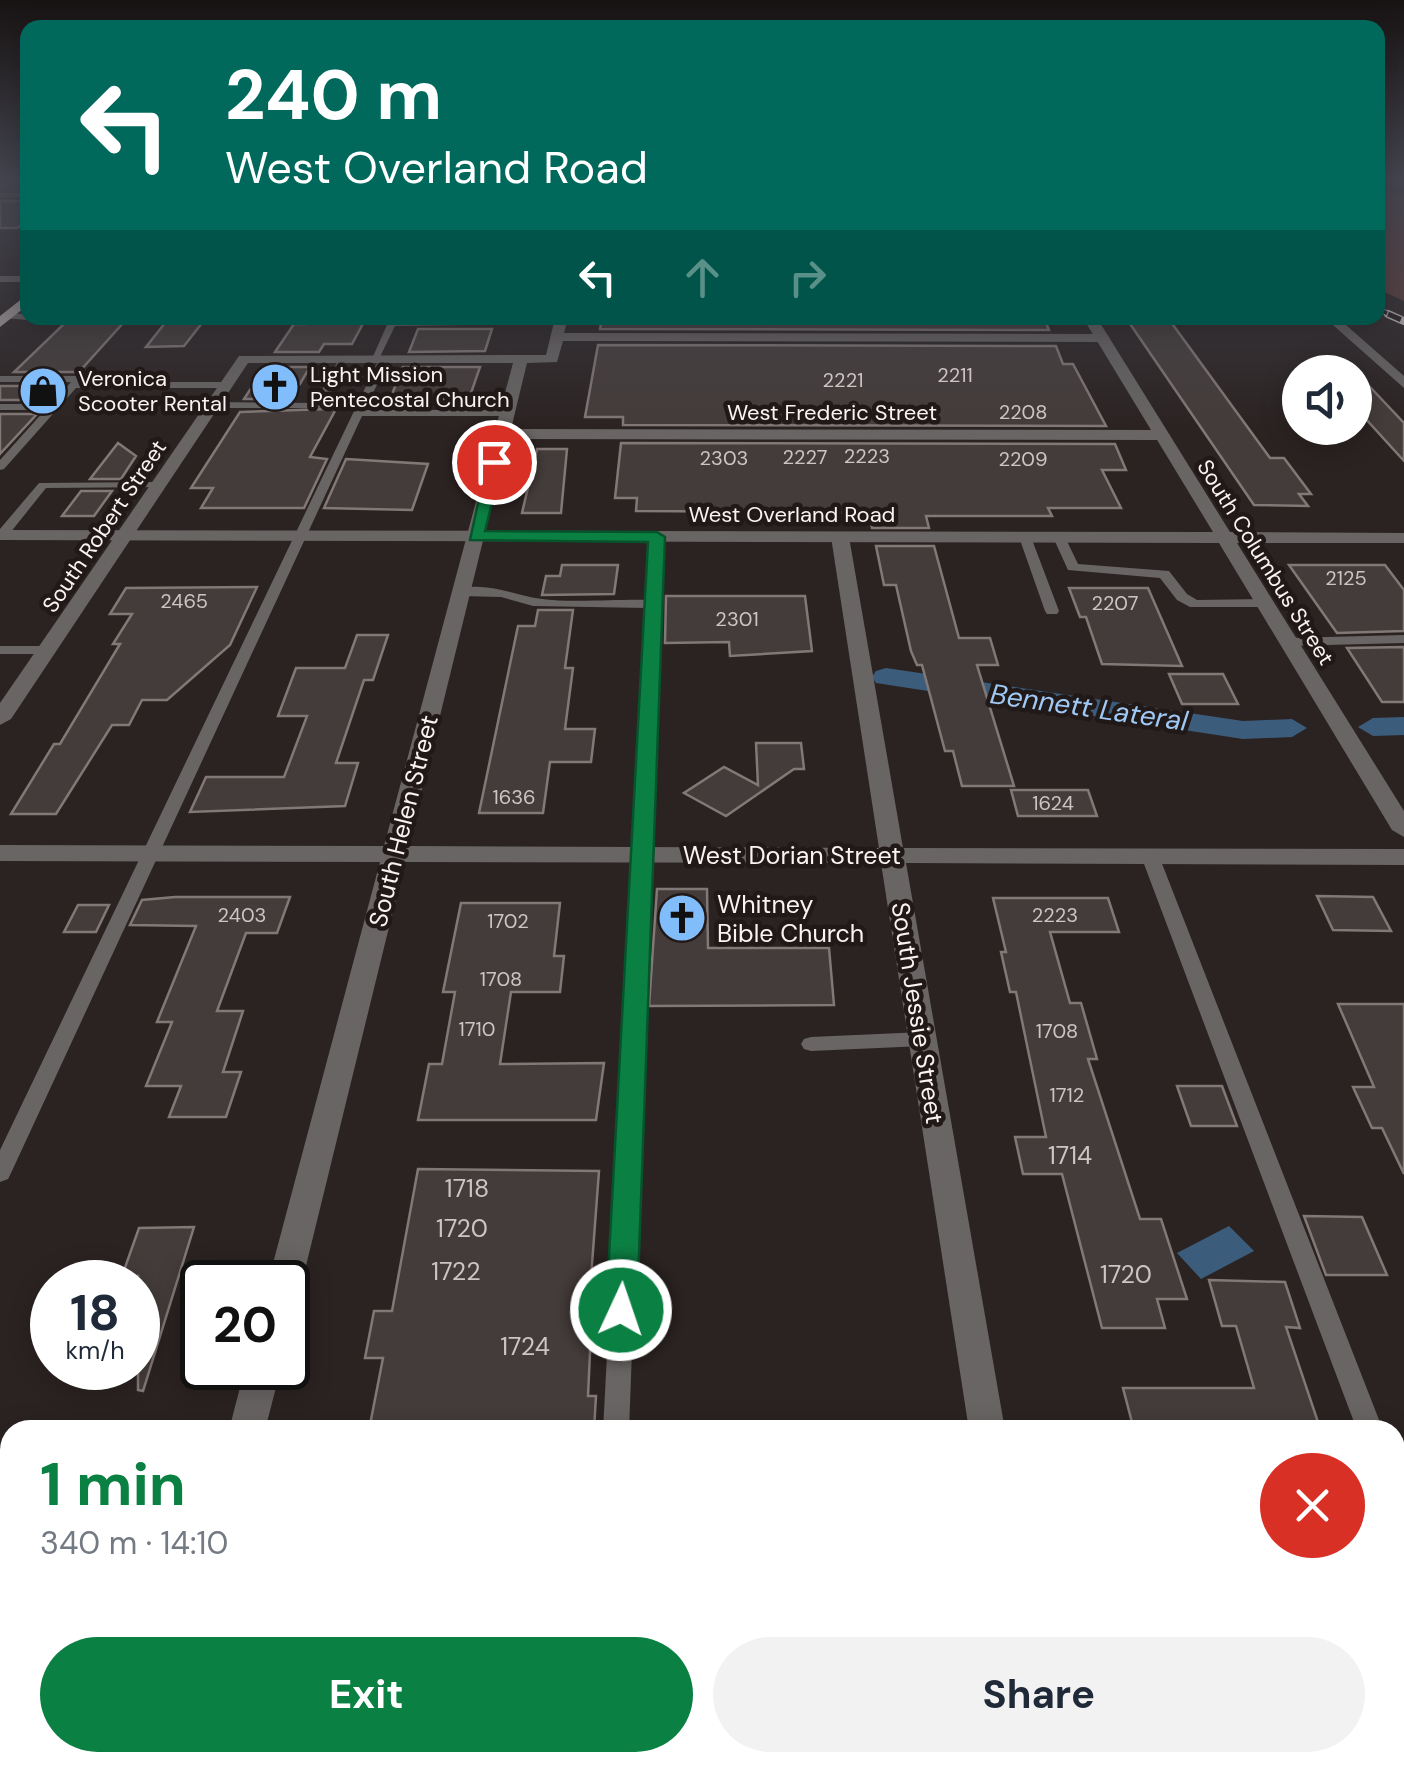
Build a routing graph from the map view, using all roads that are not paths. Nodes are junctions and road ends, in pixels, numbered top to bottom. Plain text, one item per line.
1 (390, 325) edge
2 (560, 325) edge
3 (1095, 325) edge
4 (1339, 325) edge
5 (559, 337) junction
6 (1103, 338) junction
7 (343, 359) junction
8 (379, 359) junction
9 (521, 359) junction
10 (0, 379) edge
11 (1404, 384) edge
12 (74, 385) junction
13 (226, 385) junction
14 (213, 405) junction
15 (0, 407) edge
16 (53, 407) junction
17 (358, 413) junction
18 (504, 423) junction
19 (1162, 435) junction
20 (1, 465) edge
21 (159, 485) junction
22 (1, 535) edge
23 (125, 536) junction
24 (302, 536) junction
25 (476, 536) junction
26 (657, 537) junction
27 (840, 537) junction
28 (1025, 537) junction
29 (1059, 537) junction
30 (1225, 538) junction
31 (1404, 538) edge
32 (462, 592) junction
33 (1266, 603) junction
34 (654, 604) junction
35 (1052, 611) dead end
36 (1404, 639) edge
37 (1289, 642) junction
38 (0, 650) edge
39 (47, 650) junction
40 (0, 719) edge
41 (1404, 830) edge
42 (0, 853) edge
43 (148, 854) junction
44 (394, 854) junction
45 (642, 855) junction
46 (892, 856) junction
47 (1150, 856) junction
48 (1404, 856) edge
49 (922, 1039) junction
50 (811, 1044) dead end
51 (0, 1173) edge
52 (291, 1260) edge
53 (258, 1390) edge
54 (251, 1420) edge
55 (616, 1420) edge
56 (985, 1420) edge
57 (1366, 1420) edge

1 - 8 lane
2 - 5 street
3 - 6 street, South Columbus Street
4 - 11 street
5 - 6 street
5 - 9 street
6 - 19 street, South Columbus Street
7 - 8 street
7 - 13 street, South Robert Street
7 - 14 lane
8 - 9 street
8 - 17 lane
9 - 18 street, South Helen Street
10 - 12 lane
12 - 13 lane
12 - 16 lane
13 - 14 street, South Robert Street
14 - 21 street, South Robert Street
15 - 16 lane
16 - 20 lane
17 - 18 lane
17 - 24 lane
18 - 19 street, West Frederic Street
18 - 25 street, South Helen Street
19 - 30 street, South Columbus Street
21 - 22 lane
21 - 23 street, South Robert Street
22 - 23 street, West Overland Road
23 - 24 street, West Overland Road
23 - 39 street, South Robert Street
24 - 25 street, West Overland Road
24 - 43 lane
25 - 26 street, West Overland Road
25 - 32 street, South Helen Street
26 - 27 street, West Overland Road
26 - 34 lane
27 - 28 street, West Overland Road
27 - 46 street, South Jessie Street
28 - 29 street, West Overland Road
28 - 35 lane
29 - 30 street, West Overland Road
29 - 33 lane
30 - 31 street, West Overland Road
30 - 33 street, South Columbus Street
32 - 34 lane
32 - 44 street, South Helen Street
33 - 37 street, South Columbus Street
34 - 45 lane
36 - 37 lane
37 - 41 street, South Columbus Street
38 - 39 lane
39 - 40 street, South Robert Street
42 - 43 street, West Dorian Street
43 - 44 street, West Dorian Street
43 - 51 lane
44 - 45 street, West Dorian Street
44 - 52 street, South Helen Street
45 - 46 street, West Dorian Street
45 - 55 lane
46 - 47 street, West Dorian Street
46 - 49 street, South Jessie Street
47 - 48 street, West Dorian Street
47 - 57 lane
49 - 50 lane
49 - 56 street, South Jessie Street
53 - 54 street

